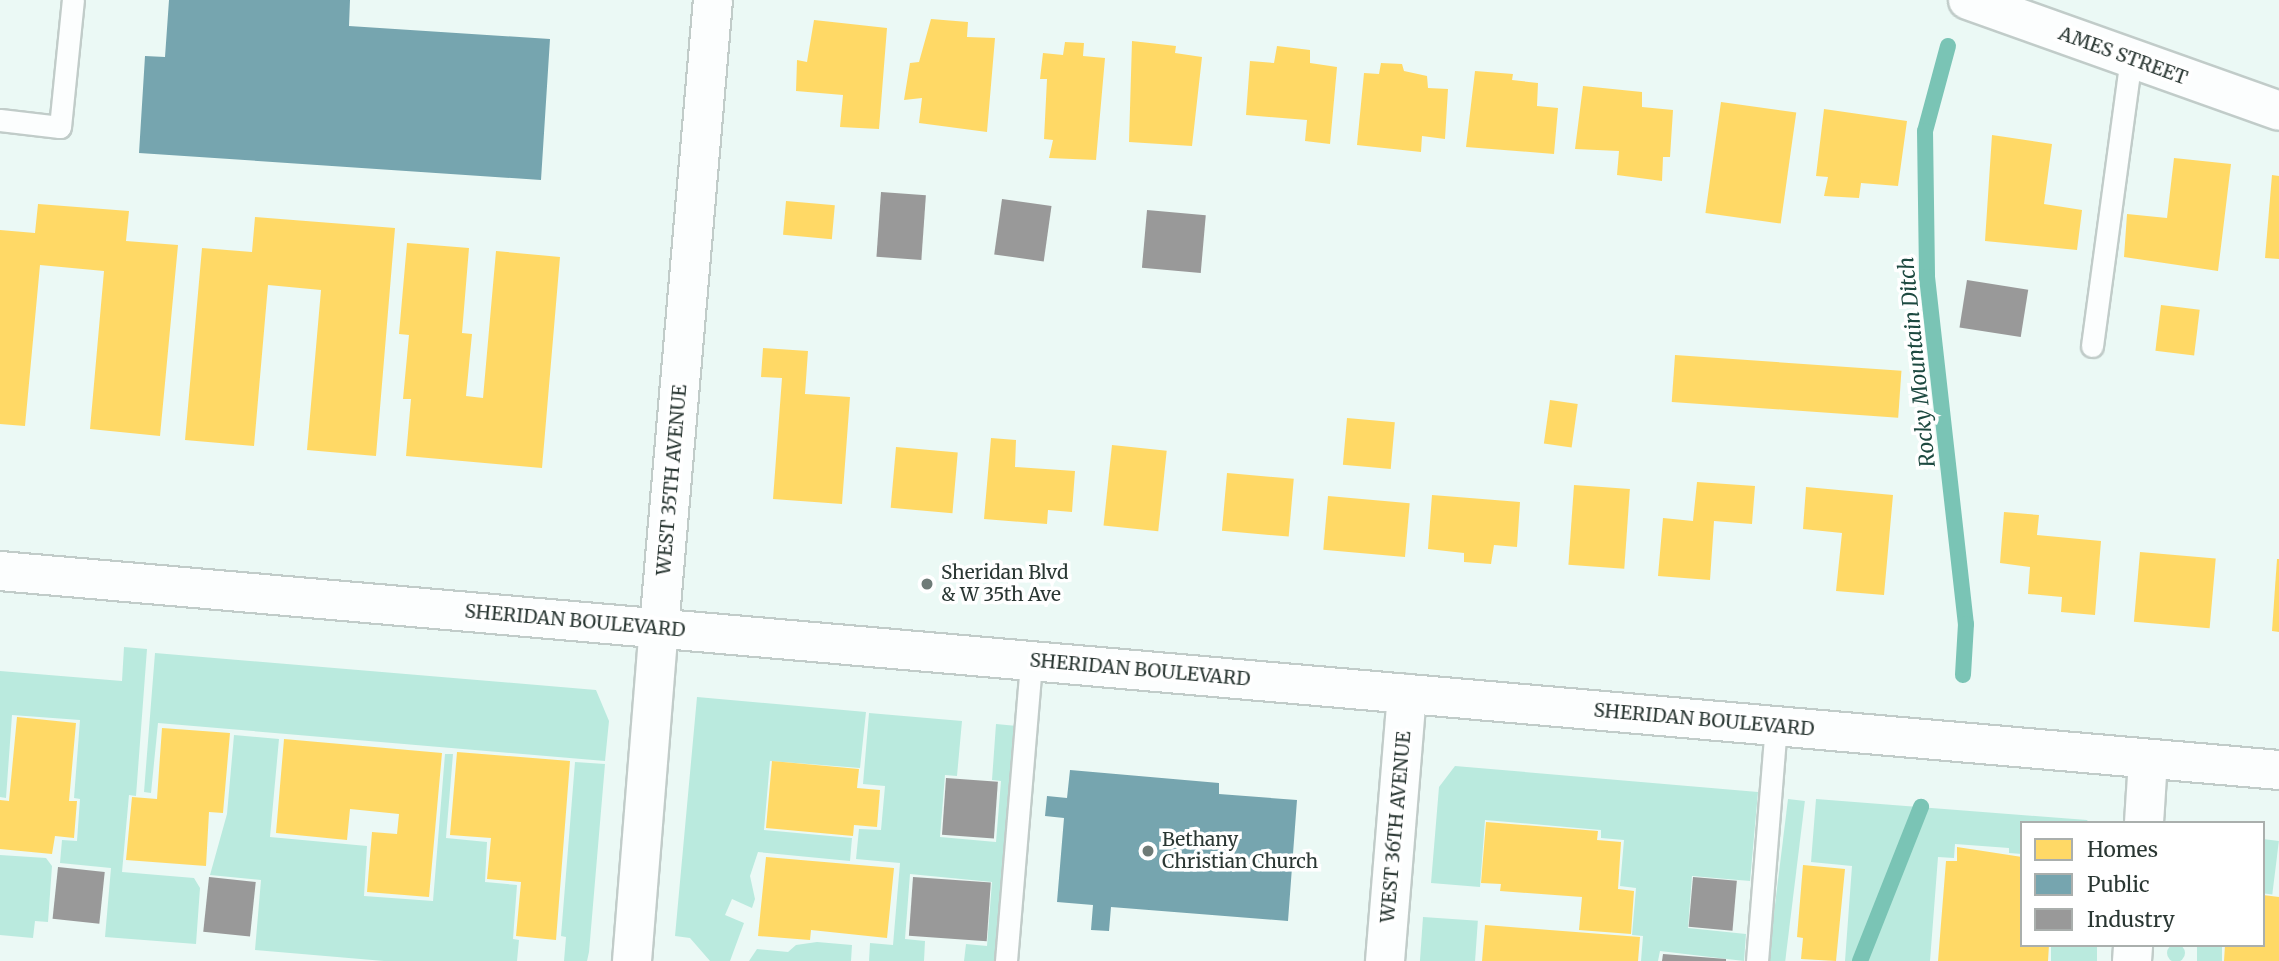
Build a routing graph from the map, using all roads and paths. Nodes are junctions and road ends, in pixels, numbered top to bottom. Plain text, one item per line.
1 (72, 0) edge
2 (713, 0) edge
3 (1968, 0) edge
4 (2131, 58) junction
5 (2279, 111) edge
6 (0, 120) edge
7 (2092, 346) dead end
8 (0, 571) edge
9 (659, 628) junction
10 (1031, 661) junction
11 (1407, 694) junction
12 (1776, 726) junction
13 (2148, 759) junction
14 (2279, 771) edge
15 (2144, 821) edge
16 (632, 961) edge
17 (1006, 961) edge
18 (1385, 961) edge
19 (1757, 961) edge

1 - 6 lane
2 - 9 main road, WEST 35TH AVENUE
3 - 4 main road, AMES STREET
4 - 5 main road, AMES STREET
4 - 7 lane
8 - 9 main road, SHERIDAN BOULEVARD
9 - 10 main road, SHERIDAN BOULEVARD
9 - 16 main road, WEST 35TH AVENUE
10 - 11 main road, SHERIDAN BOULEVARD
10 - 17 lane
11 - 12 main road, SHERIDAN BOULEVARD
11 - 18 main road, WEST 36TH AVENUE
12 - 13 main road, SHERIDAN BOULEVARD
12 - 19 lane
13 - 14 main road, SHERIDAN BOULEVARD
13 - 15 main road

